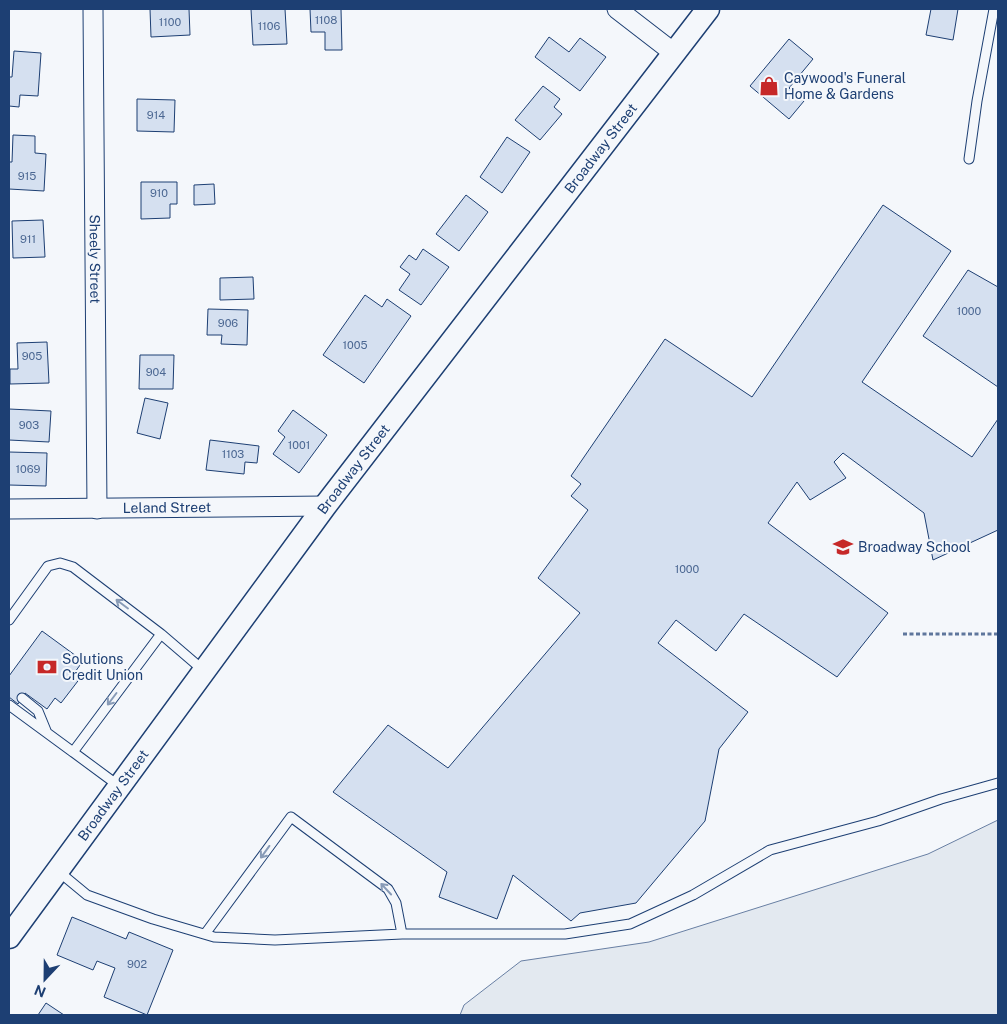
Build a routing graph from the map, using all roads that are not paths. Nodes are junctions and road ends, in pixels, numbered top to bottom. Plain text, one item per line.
1 (93, 9) edge
2 (617, 9) edge
3 (708, 9) edge
4 (994, 9) edge
5 (674, 53) junction
6 (969, 159) dead end
7 (325, 506) junction
8 (9, 509) edge
9 (97, 509) junction
10 (9, 620) edge
11 (161, 634) junction
12 (204, 670) junction
13 (22, 698) dead end
14 (9, 705) edge
15 (47, 733) junction
16 (73, 752) junction
17 (998, 783) edge
18 (120, 786) junction
19 (57, 871) junction
20 (205, 934) junction
21 (402, 934) junction
22 (9, 937) edge

1 - 9 street, Sheely Street
2 - 5 street
3 - 5 street, Broadway Street
4 - 6 lane
5 - 7 street, Broadway Street
7 - 9 street, Leland Street
7 - 12 street, Broadway Street
8 - 9 street, Leland Street
11 -> 10 lane
11 - 12 lane
11 -> 16 lane
12 - 18 street, Broadway Street
13 - 15 lane
14 - 15 lane
15 - 16 lane
16 - 18 lane
17 - 21 lane
18 - 19 street, Broadway Street
19 - 20 lane
19 - 22 street, Broadway Street
20 - 21 lane
21 -> 20 lane

